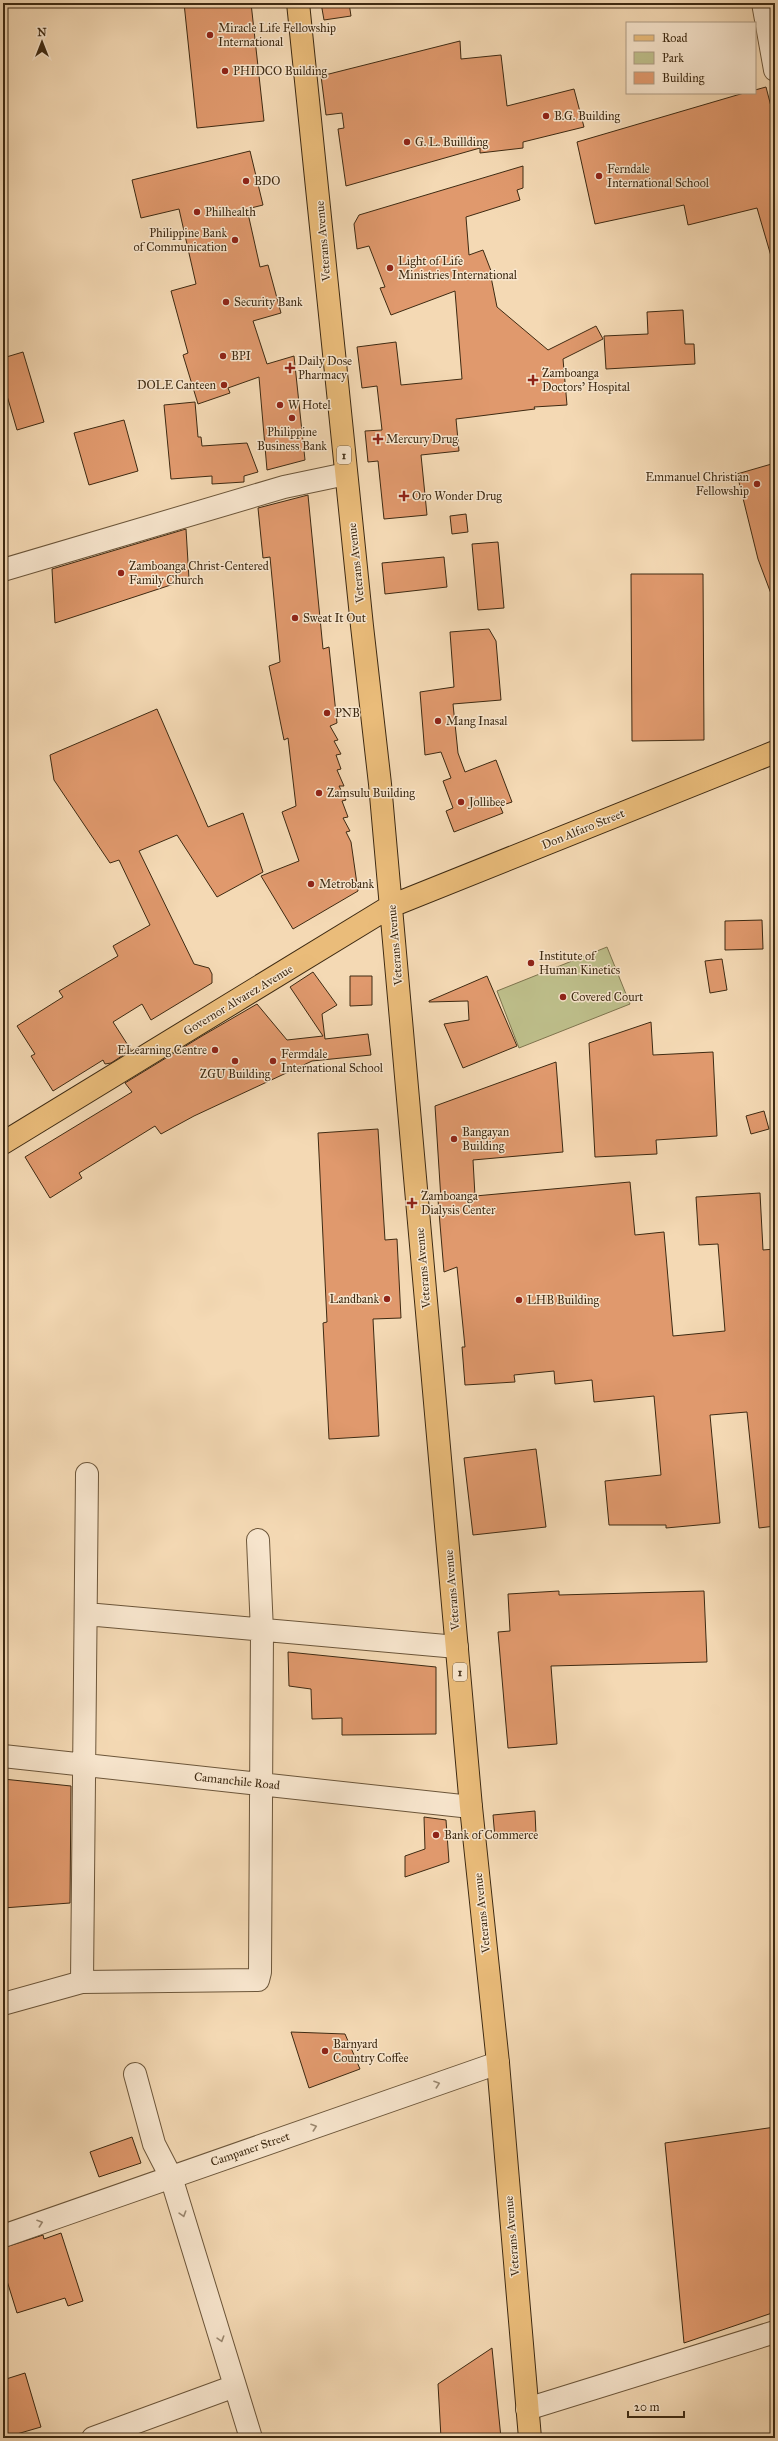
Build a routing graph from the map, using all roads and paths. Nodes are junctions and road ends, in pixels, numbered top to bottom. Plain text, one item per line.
1 (298, 3) edge
2 (763, 3) edge
3 (775, 70) edge
4 (346, 474) junction
5 (3, 570) edge
6 (775, 752) edge
7 (391, 906) junction
8 (3, 1143) edge
9 (87, 1474) dead end
10 (258, 1540) dead end
11 (86, 1614) junction
12 (262, 1631) junction
13 (458, 1647) junction
14 (3, 1756) edge
15 (86, 1766) junction
16 (260, 1784) junction
17 (471, 1807) junction
18 (82, 1982) junction
19 (3, 2004) edge
20 (498, 2063) junction
21 (135, 2074) dead end
22 (171, 2177) junction
23 (3, 2236) edge
24 (775, 2332) edge
25 (235, 2386) junction
26 (527, 2409) junction
27 (93, 2438) edge
28 (251, 2438) edge
29 (530, 2438) edge

1 - 4 main road, Veterans Avenue / 1
2 - 3 street
4 - 5 street
4 - 7 main road, Veterans Avenue / 1
6 - 7 main road, Don Alfaro Street
7 - 8 main road, Governor Alvarez Avenue
7 - 13 main road, Veterans Avenue / 1
9 - 11 street
10 - 12 street
11 - 12 street
11 - 15 street
12 - 13 street
12 - 16 street
13 - 17 main road, Veterans Avenue / 1
14 - 15 street, Camanchile Road
15 - 16 street, Camanchile Road
15 - 18 street
16 - 17 street, Camanchile Road
16 - 18 street
17 - 20 main road, Veterans Avenue / 1
18 - 19 street
22 -> 20 street, Campaner Street
20 - 26 main road, Veterans Avenue / 1
21 - 22 street
23 -> 22 street, Campaner Street
22 -> 25 street
24 - 26 street
25 - 27 street
25 - 28 street
26 - 29 main road, Veterans Avenue / 1

